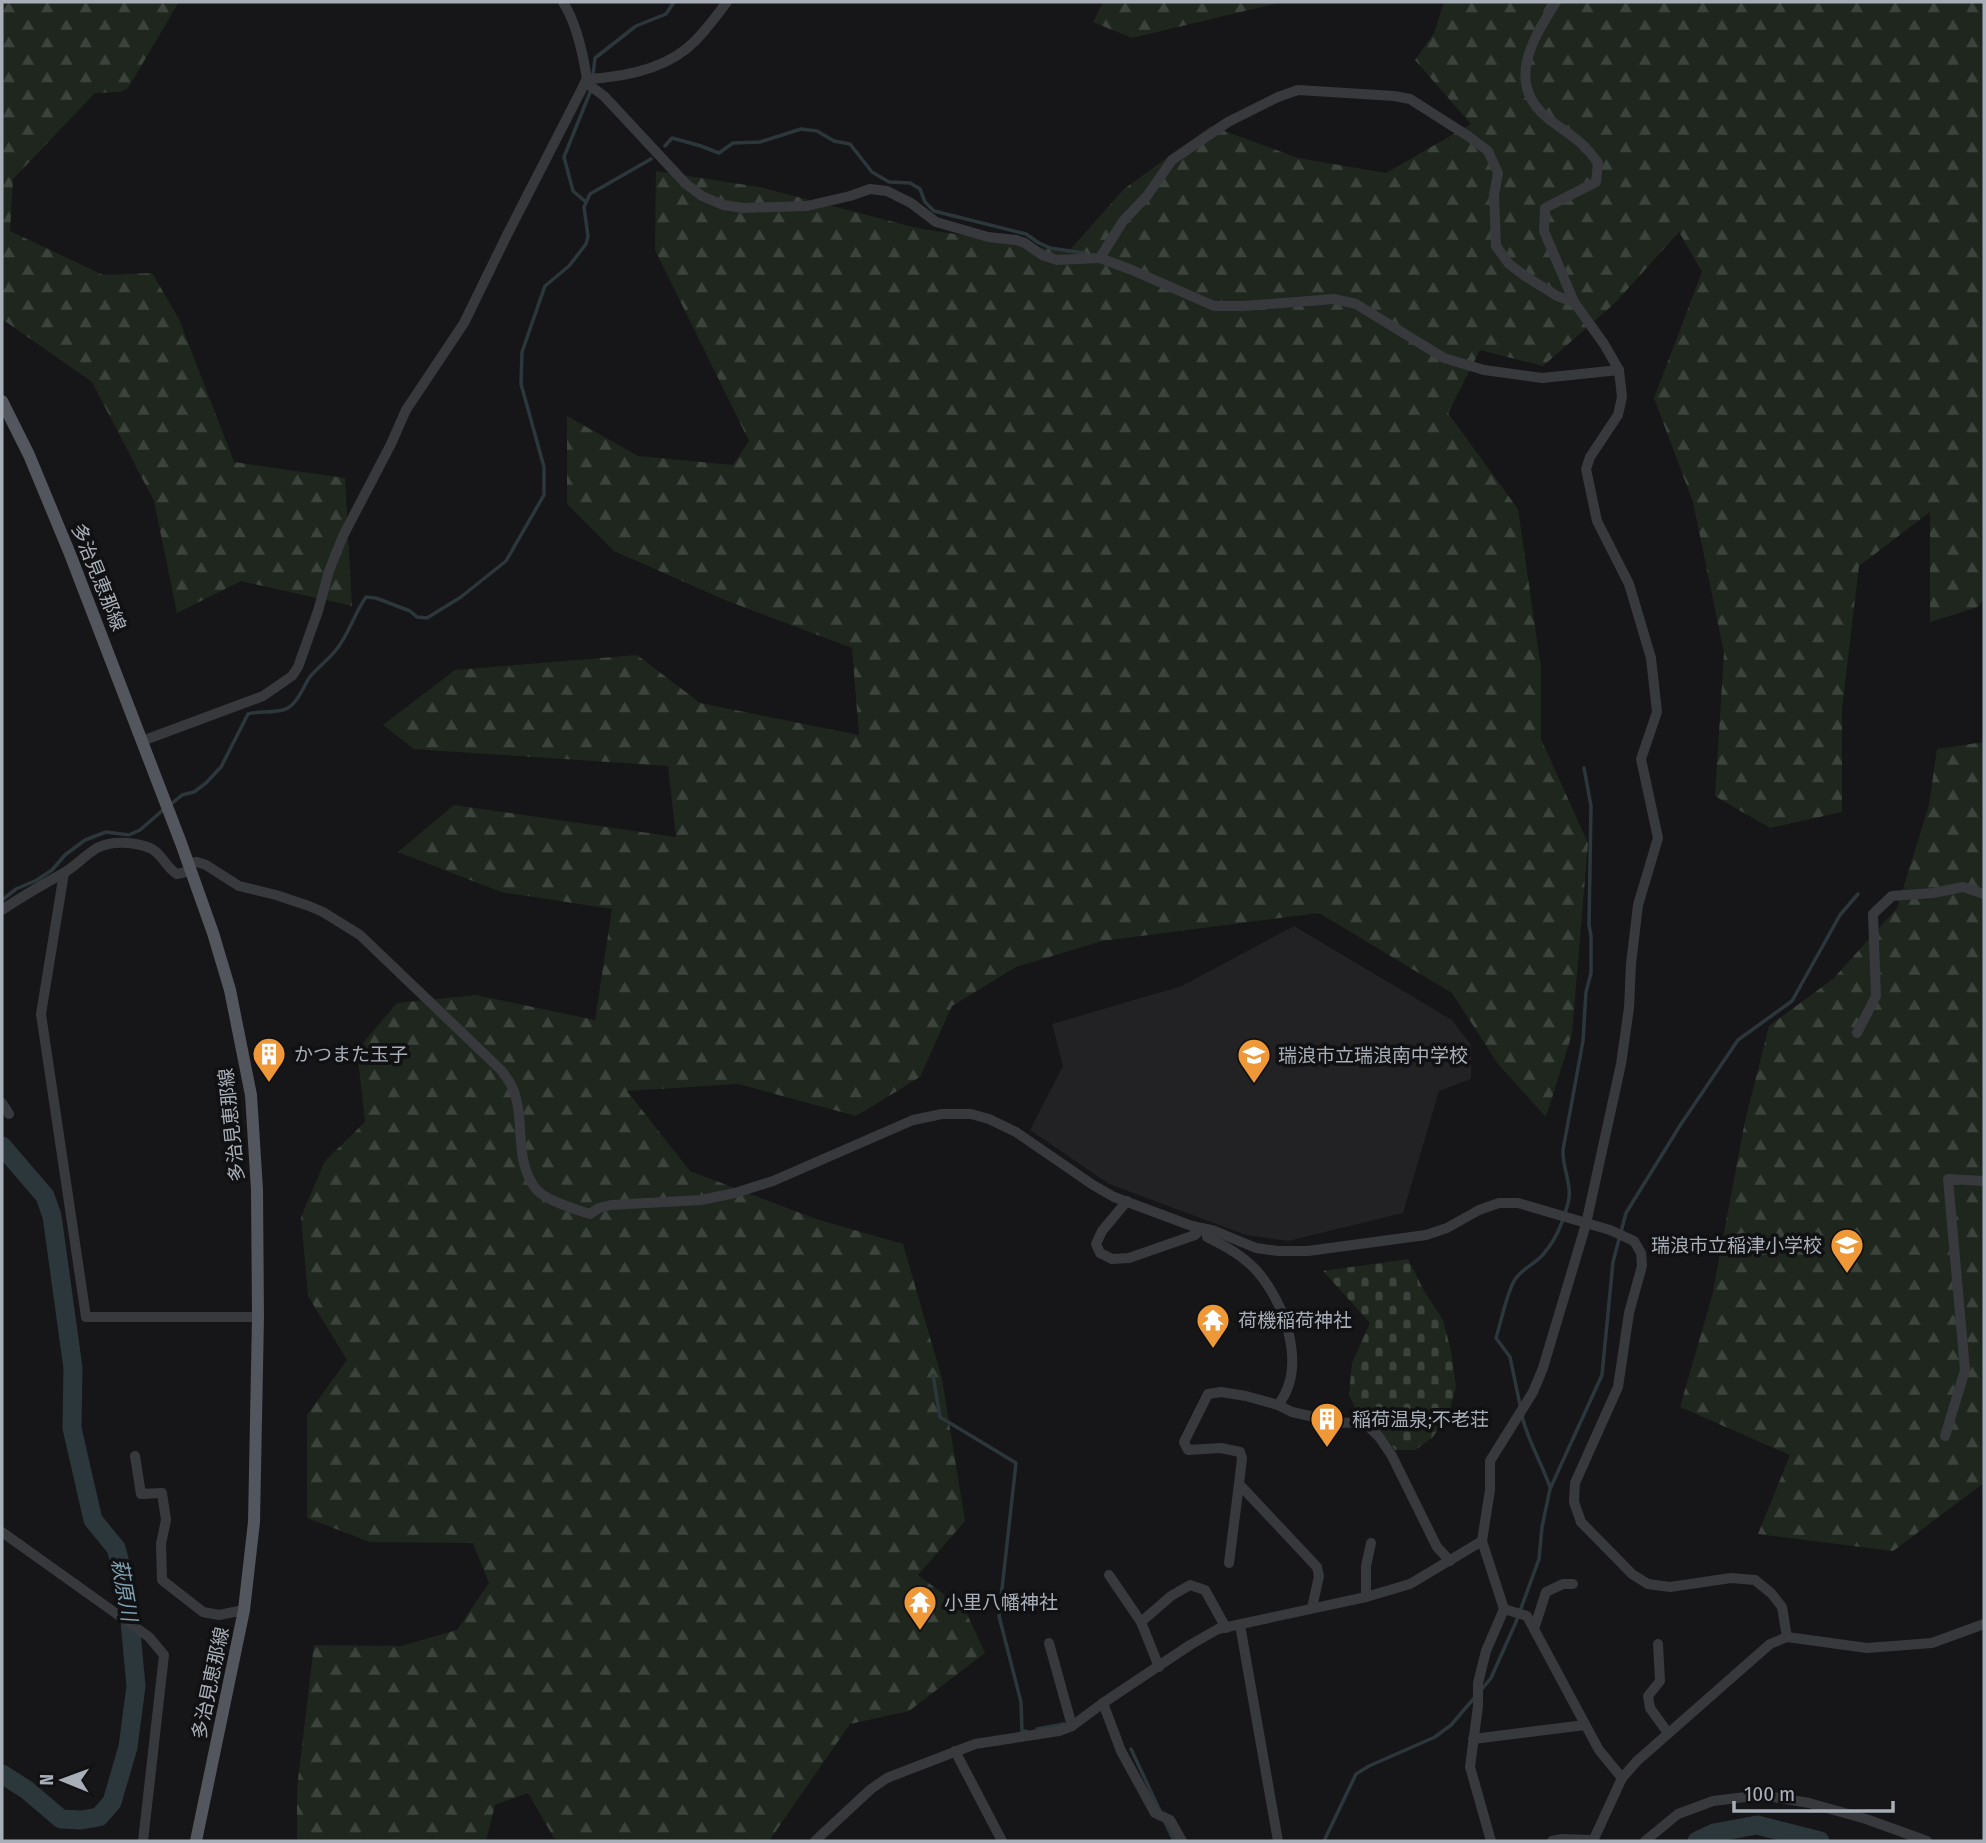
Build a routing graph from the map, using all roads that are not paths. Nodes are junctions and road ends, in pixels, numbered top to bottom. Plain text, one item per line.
1 (563, 2) edge
2 (727, 2) edge
3 (1556, 2) edge
4 (586, 80) junction
5 (1100, 258) junction
6 (1574, 302) junction
7 (1619, 370) junction
8 (2, 401) edge
9 (142, 741) junction
10 (190, 867) junction
11 (64, 873) junction
12 (1984, 894) edge
13 (2, 911) edge
14 (1857, 1033) dead end
15 (2, 1103) edge
16 (9, 1114) dead end
17 (1984, 1181) edge
18 (1127, 1201) junction
19 (1586, 1224) junction
20 (1205, 1228) junction
21 (258, 1318) junction
22 (1278, 1405) junction
23 (1945, 1436) dead end
24 (135, 1456) dead end
25 (1239, 1484) junction
26 (2, 1532) edge
27 (1482, 1541) junction
28 (1371, 1543) dead end
29 (1450, 1561) junction
30 (1229, 1563) dead end
31 (1109, 1576) dead end
32 (1573, 1584) dead end
33 (1366, 1597) junction
34 (1312, 1608) junction
35 (1504, 1609) junction
36 (244, 1610) junction
37 (1141, 1622) junction
38 (1984, 1624) edge
39 (1240, 1625) junction
40 (1226, 1628) junction
41 (1534, 1629) junction
42 (1787, 1637) junction
43 (1049, 1643) dead end
44 (1658, 1644) dead end
45 (1159, 1667) junction
46 (1103, 1703) junction
47 (1585, 1725) junction
48 (1072, 1726) junction
49 (1668, 1733) junction
50 (1473, 1739) junction
51 (955, 1751) junction
52 (1622, 1778) junction
53 (1593, 1840) edge
54 (144, 1841) edge
55 (196, 1841) edge
56 (815, 1841) edge
57 (1002, 1841) edge
58 (1182, 1841) edge
59 (1278, 1841) edge
60 (1491, 1841) edge
61 (1552, 1841) edge
62 (1645, 1841) edge
63 (1927, 1841) edge

1 - 4 street
2 - 4 street
3 - 6 street
4 - 5 street
4 - 9 street
5 - 6 street
5 - 7 street
6 - 7 street
7 - 19 street
8 - 9 main road, 多治見恵那線
9 - 10 main road, 多治見恵那線
10 - 11 street
10 - 18 street
10 - 21 main road, 多治見恵那線
11 - 13 street
11 - 21 street
12 - 14 street
15 - 16 street
17 - 23 street
18 - 20 street
18 - 20 street
19 - 20 street
19 - 27 street
19 - 42 street
20 - 22 street
21 - 36 main road, 多治見恵那線
22 - 25 street
22 - 29 street
24 - 36 street
25 - 30 street
25 - 34 street
26 - 54 street
27 - 29 street
27 - 35 street
28 - 33 street
29 - 33 street
31 - 37 street
32 - 41 street
33 - 34 street
34 - 39 street
35 - 41 street
35 - 50 street
36 - 55 main road, 多治見恵那線
37 - 40 street
37 - 45 street
38 - 42 street
39 - 40 street
39 - 59 street
40 - 45 street
41 - 47 street
42 - 49 street
43 - 48 street
44 - 49 street
45 - 46 street
46 - 48 street
46 - 58 street
47 - 50 street
47 - 52 street
48 - 51 street
49 - 52 street
50 - 60 street
51 - 56 street
51 - 57 street
52 - 53 street
53 - 61 street
62 - 63 street

